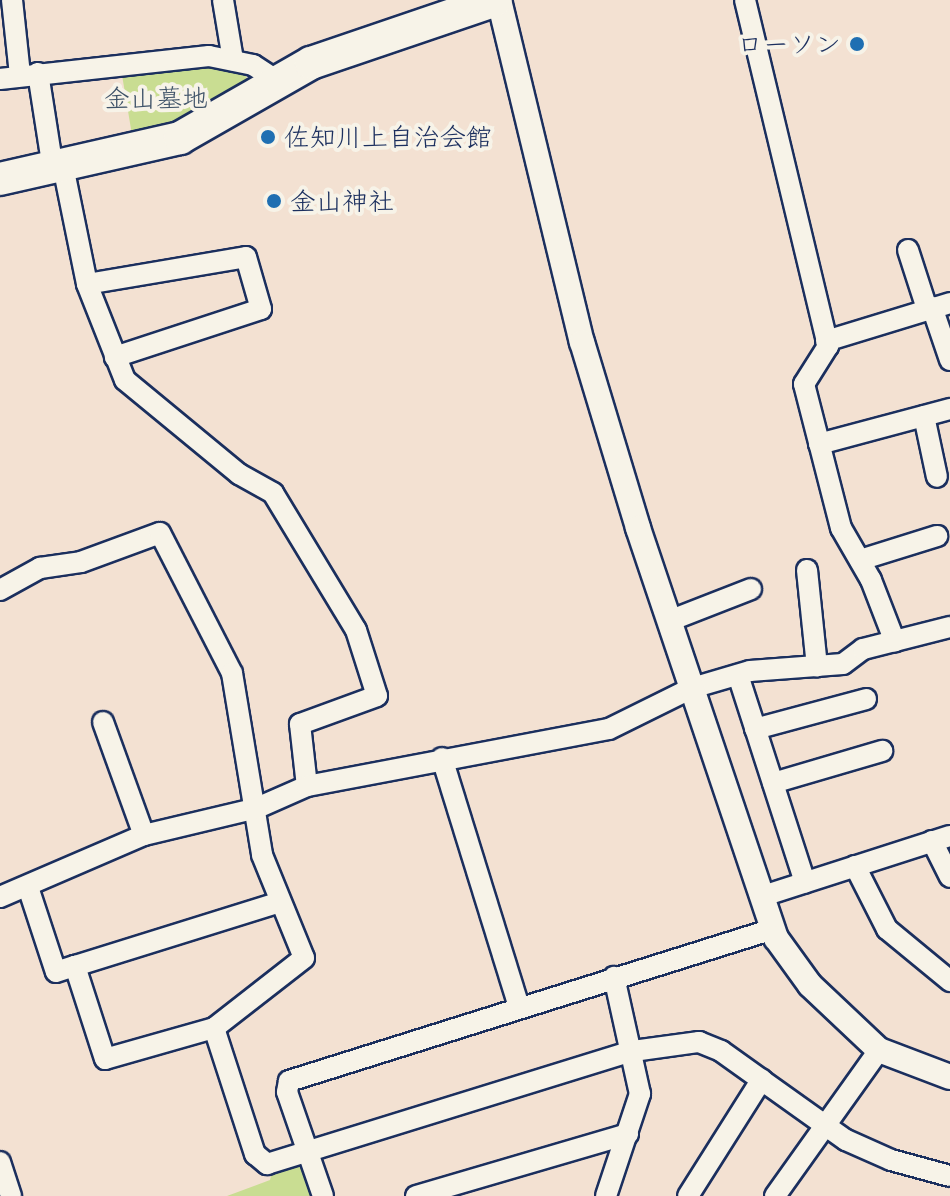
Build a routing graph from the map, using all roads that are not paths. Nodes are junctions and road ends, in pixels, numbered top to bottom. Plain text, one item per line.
1 (12, 0) edge
2 (223, 0) edge
3 (498, 0) edge
4 (745, 0) edge
5 (233, 60) junction
6 (20, 76) edge
7 (279, 82) junction
8 (58, 168) junction
9 (0, 179) edge
10 (908, 250) dead end
11 (87, 284) junction
12 (936, 306) edge
13 (826, 341) junction
14 (115, 357) junction
15 (950, 360) edge
16 (950, 409) edge
17 (924, 416) junction
18 (819, 444) junction
19 (937, 477) dead end
20 (937, 536) dead end
21 (860, 560) junction
22 (807, 570) dead end
23 (751, 589) dead end
24 (0, 590) edge
25 (669, 621) junction
26 (950, 627) edge
27 (895, 642) junction
28 (817, 666) junction
29 (738, 675) junction
30 (692, 688) junction
31 (866, 699) dead end
32 (103, 722) dead end
33 (755, 729) junction
34 (882, 751) dead end
35 (442, 758) junction
36 (773, 783) junction
37 (307, 786) junction
38 (257, 808) junction
39 (144, 835) junction
40 (941, 839) edge
41 (855, 866) junction
42 (950, 877) edge
43 (805, 882) junction
44 (28, 887) junction
45 (763, 896) junction
46 (0, 897) edge
47 (280, 902) junction
48 (773, 929) junction
49 (75, 966) junction
50 (614, 977) junction
51 (950, 981) edge
52 (519, 1006) junction
53 (214, 1028) junction
54 (879, 1050) junction
55 (633, 1051) junction
56 (950, 1077) edge
57 (762, 1079) junction
58 (825, 1126) junction
59 (628, 1134) junction
60 (308, 1151) junction
61 (0, 1162) edge
62 (950, 1176) edge
63 (781, 1194) edge
64 (11, 1196) edge
65 (323, 1196) edge
66 (416, 1196) edge
67 (606, 1196) edge
68 (688, 1196) edge

1 - 6 street
2 - 5 street
3 - 7 main road
3 - 25 street
4 - 13 street
5 - 6 street
5 - 7 street
6 - 8 street
7 - 8 main road
8 - 9 main road
8 - 11 street
10 - 12 street
11 - 14 street
11 - 14 street
12 - 13 street
12 - 15 street
13 - 18 street
14 - 37 street
16 - 17 street
17 - 18 street
17 - 19 street
18 - 21 street
20 - 21 street
21 - 27 street
22 - 28 street
23 - 25 street
24 - 38 street
25 - 30 street
26 - 27 street
27 - 28 street
28 - 29 street
29 - 30 street
29 - 33 street
30 - 35 street
30 - 45 street
31 - 33 street
32 - 39 street
33 - 36 street
34 - 36 street
35 - 37 street
35 - 52 street
36 - 43 street
37 - 38 street
38 - 39 street
38 - 47 street
39 - 44 street
40 - 41 street
40 - 42 street
41 - 43 street
41 - 51 street
43 - 45 street
44 - 46 street
44 - 49 street
45 - 48 street
47 - 49 street
47 - 53 street
48 - 50 street
48 - 54 street
49 - 53 street
50 - 52 street
50 - 55 street
52 - 60 street
53 - 60 street
54 - 56 street
54 - 58 street
55 - 57 street
55 - 59 street
55 - 60 street
57 - 58 street
57 - 68 street
58 - 62 street
58 - 63 street
59 - 66 street
59 - 67 street
60 - 65 street
61 - 64 street

